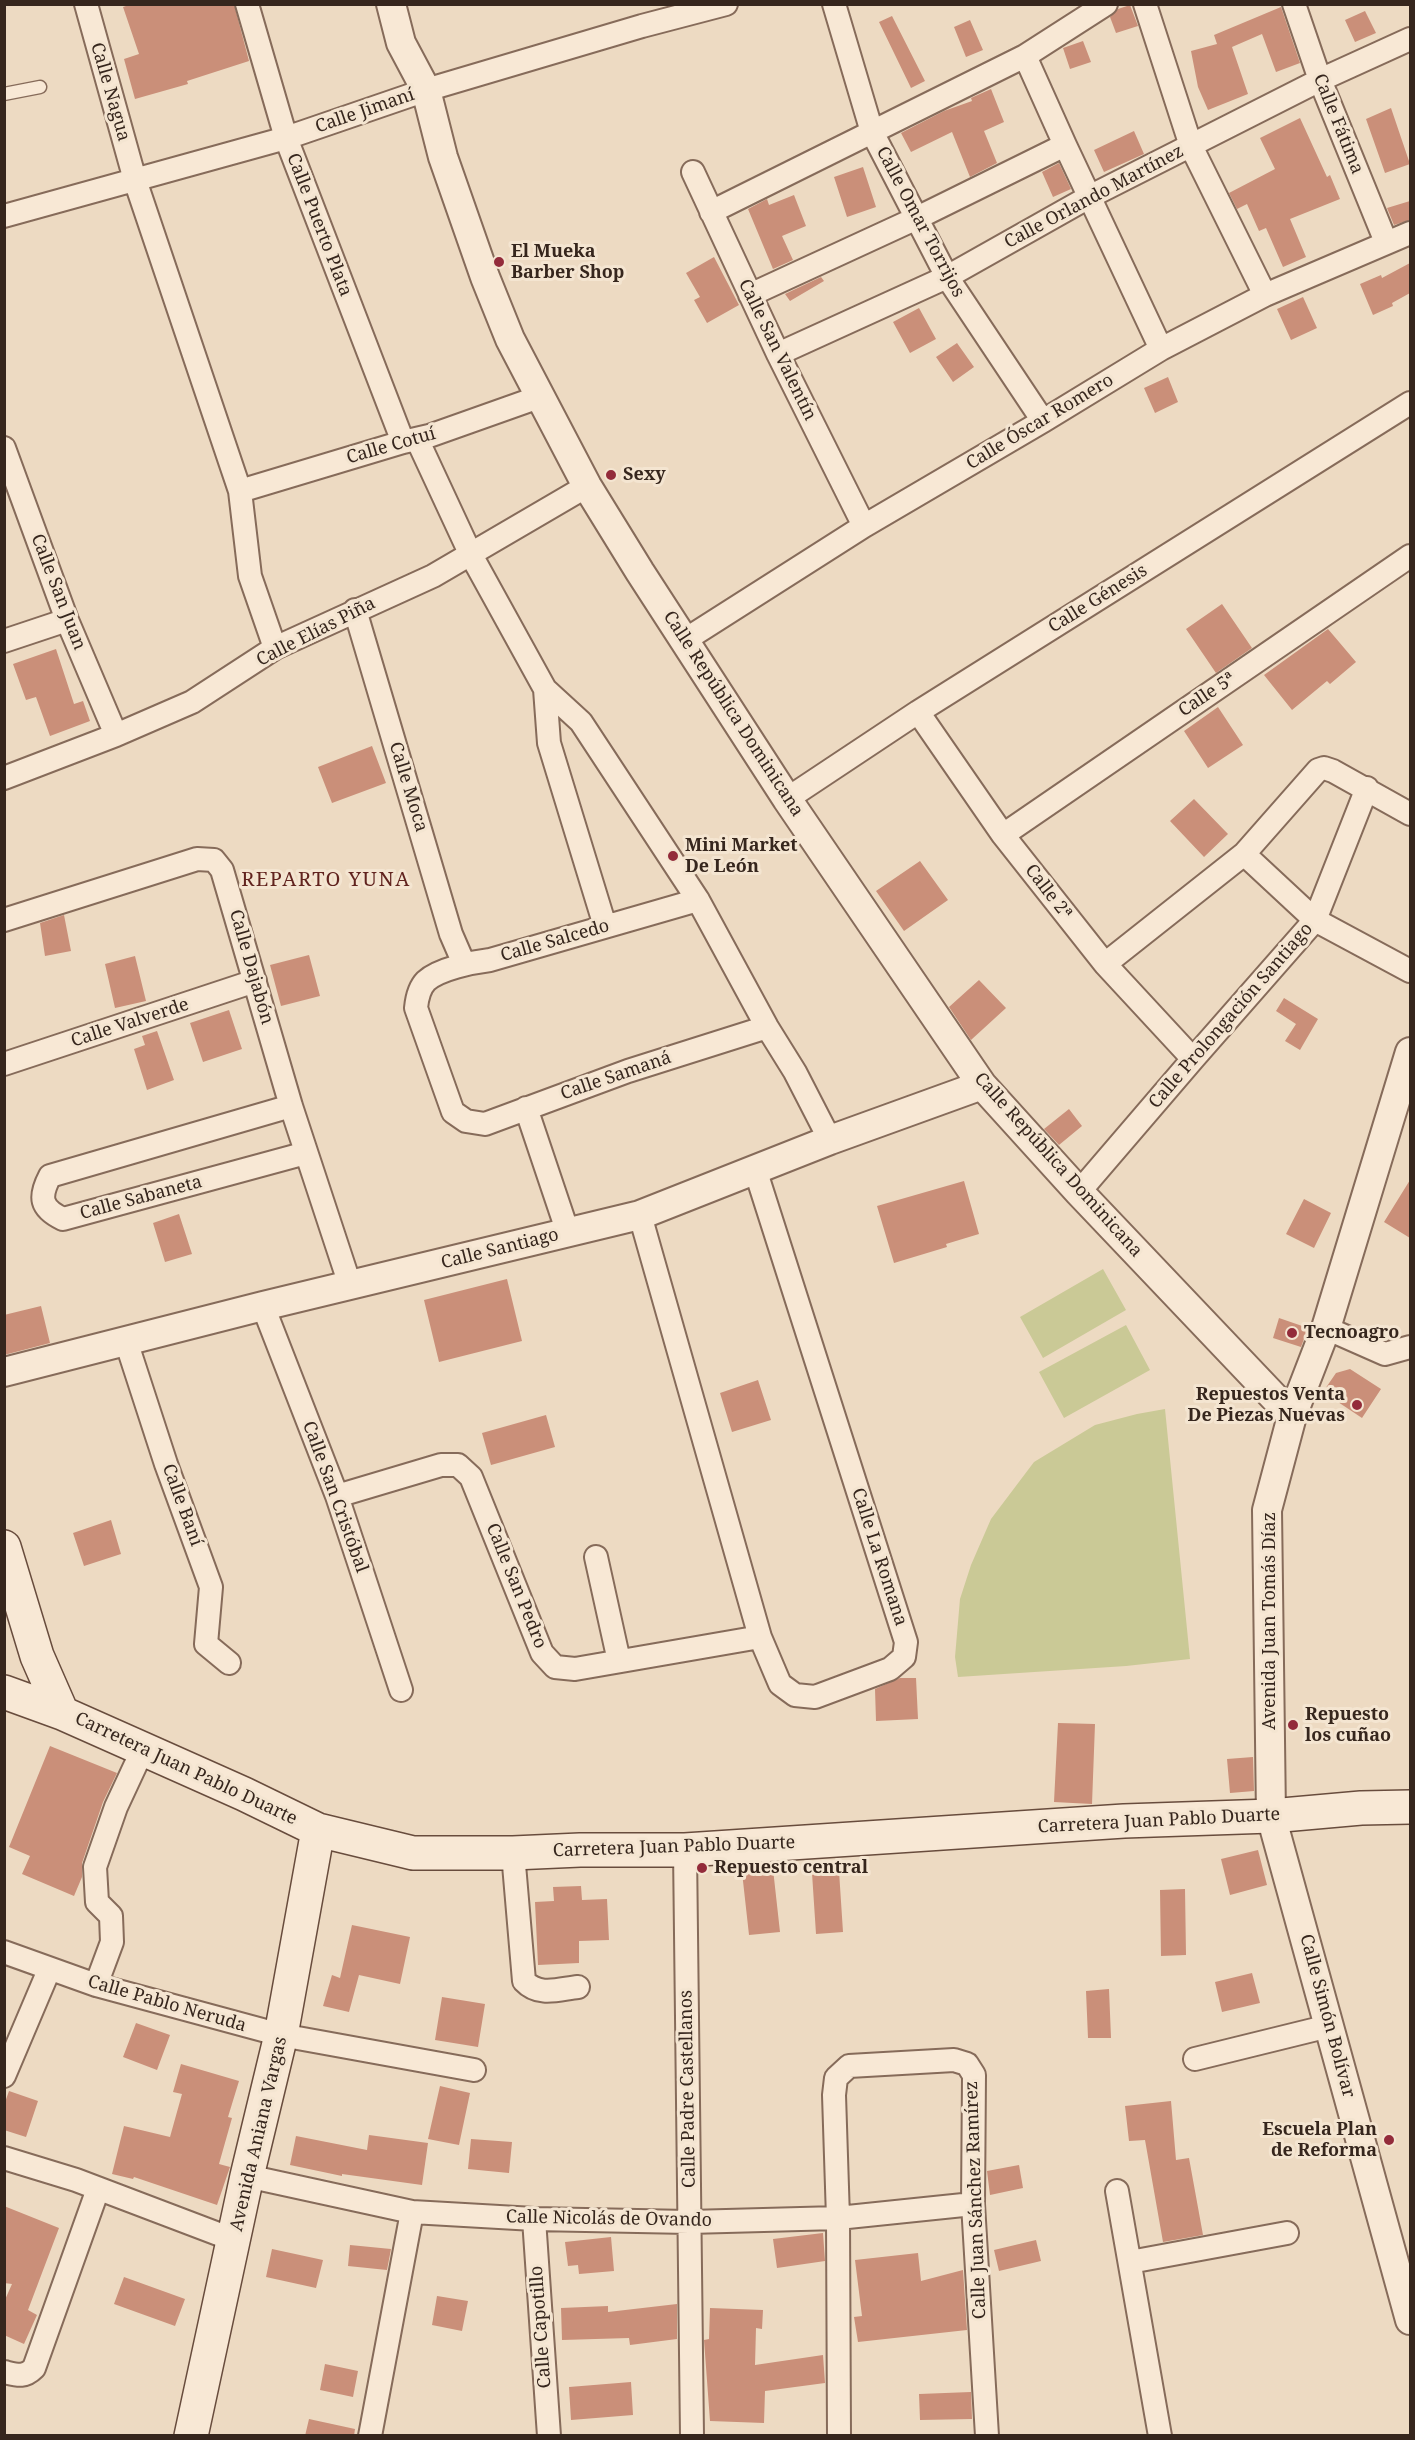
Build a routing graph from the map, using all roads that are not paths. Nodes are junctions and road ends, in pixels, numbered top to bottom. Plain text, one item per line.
1 (86, 4) edge
2 (247, 4) edge
3 (391, 4) edge
4 (726, 4) edge
5 (834, 4) edge
6 (1106, 4) edge
7 (1145, 4) edge
8 (1294, 4) edge
9 (1410, 39) edge
10 (1025, 56) junction
11 (1320, 80) junction
12 (40, 87) dead end
13 (426, 90) junction
14 (4, 94) edge
15 (872, 132) junction
16 (286, 138) junction
17 (1065, 145) junction
18 (1191, 146) junction
19 (693, 172) dead end
20 (135, 180) junction
21 (1089, 197) junction
22 (711, 212) junction
23 (4, 216) edge
24 (917, 218) junction
25 (1410, 233) edge
26 (1386, 242) junction
27 (947, 277) junction
28 (750, 295) junction
29 (1265, 295) junction
30 (1161, 349) junction
31 (778, 354) junction
32 (539, 396) junction
33 (1408, 412) edge
34 (1043, 422) junction
35 (410, 440) junction
36 (4, 448) edge
37 (587, 486) junction
38 (240, 491) junction
39 (864, 526) junction
40 (470, 553) junction
41 (1410, 556) edge
42 (355, 610) junction
43 (67, 620) junction
44 (685, 640) junction
45 (4, 641) edge
46 (275, 648) junction
47 (545, 689) junction
48 (918, 712) junction
49 (116, 735) junction
50 (4, 778) edge
51 (1367, 788) junction
52 (788, 799) junction
53 (1410, 814) edge
54 (1003, 835) junction
55 (1244, 854) junction
56 (698, 900) junction
57 (4, 920) edge
58 (1315, 920) junction
59 (604, 926) junction
60 (464, 964) junction
61 (1105, 964) junction
62 (1410, 971) edge
63 (255, 981) junction
64 (767, 1027) junction
65 (1410, 1052) edge
66 (1193, 1059) junction
67 (4, 1064) edge
68 (982, 1085) junction
69 (291, 1106) junction
70 (526, 1108) junction
71 (466, 1121) joint
72 (830, 1140) junction
73 (306, 1153) junction
74 (755, 1169) junction
75 (1079, 1192) junction
76 (640, 1215) junction
77 (568, 1233) junction
78 (350, 1285) junction
79 (263, 1306) junction
80 (1326, 1328) junction
81 (126, 1341) junction
82 (1410, 1347) edge
83 (4, 1372) edge
84 (1292, 1416) junction
85 (337, 1496) junction
86 (5, 1551) edge
87 (596, 1557) dead end
88 (760, 1637) junction
89 (619, 1661) junction
90 (229, 1663) dead end
91 (401, 1690) dead end
92 (4, 1692) edge
93 (62, 1713) junction
94 (143, 1749) junction
95 (1410, 1807) edge
96 (1272, 1816) junction
97 (318, 1830) junction
98 (685, 1850) junction
99 (513, 1853) junction
100 (4, 1952) edge
101 (49, 1970) junction
102 (96, 1985) junction
103 (578, 1987) dead end
104 (1329, 2026) junction
105 (281, 2035) junction
106 (1195, 2059) dead end
107 (474, 2070) dead end
108 (4, 2076) edge
109 (4, 2158) edge
110 (247, 2176) junction
111 (98, 2189) junction
112 (1117, 2191) dead end
113 (973, 2204) junction
114 (412, 2212) junction
115 (838, 2218) junction
116 (534, 2219) junction
117 (689, 2222) junction
118 (1287, 2233) dead end
119 (234, 2241) junction
120 (1130, 2262) junction
121 (1410, 2320) edge
122 (4, 2372) edge
123 (191, 2436) edge
124 (370, 2436) edge
125 (549, 2436) edge
126 (692, 2436) edge
127 (838, 2436) edge
128 (987, 2436) edge
129 (1160, 2436) edge

1 - 20 street, Calle Nagua
2 - 16 street, Calle Puerto Plata
3 - 13 street, Calle República Dominicana
4 - 13 street, Calle Jimaní
5 - 15 street, Calle Omar Torrijos
6 - 10 street
7 - 18 street
8 - 11 street, Calle Fátima
9 - 11 street, Calle Orlando Martínez
10 - 15 street
10 - 17 street
11 - 18 street, Calle Orlando Martínez
11 - 26 street, Calle Fátima
12 - 14 lane
13 - 16 street, Calle Jimaní
13 - 32 street, Calle República Dominicana
15 - 22 street
15 - 24 street, Calle Omar Torrijos
16 - 20 street, Calle Jimaní
16 - 35 street, Calle Puerto Plata
17 - 21 street
17 - 24 street
18 - 21 street, Calle Orlando Martínez
18 - 29 street
19 - 22 street, Calle San Valentín
20 - 23 street, Calle Jimaní
20 - 38 street, Calle Nagua
21 - 27 street, Calle Orlando Martínez
21 - 30 street
22 - 28 street, Calle San Valentín
24 - 27 street, Calle Omar Torrijos
24 - 28 street
25 - 26 street, Calle Óscar Romero
26 - 29 street, Calle Óscar Romero
27 - 31 street, Calle Orlando Martínez
27 - 34 street, Calle Omar Torrijos
28 - 31 street, Calle San Valentín
29 - 30 street, Calle Óscar Romero
30 - 34 street, Calle Óscar Romero
31 - 39 street, Calle San Valentín
32 - 35 street, Calle Cotuí
32 - 37 street, Calle República Dominicana
33 - 48 street, Calle Génesis
34 - 39 street, Calle Óscar Romero
35 - 38 street, Calle Cotuí
35 - 40 street, Calle Puerto Plata
36 - 43 street, Calle San Juan
37 - 40 street, Calle Elías Piña
37 - 44 street, Calle República Dominicana
38 - 46 street, Calle Nagua
39 - 44 street, Calle Óscar Romero
40 - 42 street, Calle Elías Piña
40 - 47 street, Calle Puerto Plata
41 - 54 street, Calle 5ª
42 - 46 street, Calle Elías Piña
42 - 60 street, Calle Moca
43 - 45 street
43 - 49 street, Calle San Juan
44 - 52 street, Calle República Dominicana
46 - 49 street, Calle Elías Piña
47 - 56 street
47 - 59 street
48 - 52 street, Calle Génesis
48 - 54 street, Calle 2ª
49 - 50 street, Calle Elías Piña
51 - 53 street
51 - 55 street
51 - 58 street, Calle Prolongación Santiago
52 - 68 street, Calle República Dominicana
54 - 61 street, Calle 2ª
55 - 58 street
55 - 61 street
56 - 59 street, Calle Salcedo
56 - 64 street
57 - 63 street, Calle Dajabón
58 - 62 street
58 - 66 street, Calle Prolongación Santiago
59 - 60 street, Calle Salcedo
60 - 71 street, Calle Salcedo
61 - 66 street, Calle 2ª
63 - 67 street, Calle Valverde
63 - 69 street, Calle Dajabón
64 - 70 street, Calle Samaná
64 - 72 street
65 - 80 street, Avenida Juan Tomás Díaz
66 - 75 street, Calle Prolongación Santiago
68 - 72 street, Calle Santiago
68 - 75 street, Calle República Dominicana
69 - 73 street, Calle Dajabón
69 - 73 street, Calle Sabaneta
70 - 71 street, Calle Samaná
70 - 77 street
72 - 74 street, Calle Santiago
73 - 78 street, Calle Dajabón
74 - 76 street, Calle Santiago
74 - 88 street, Calle La Romana
75 - 84 street, Calle República Dominicana
76 - 77 street, Calle Santiago
76 - 88 street, Calle La Romana
77 - 78 street, Calle Santiago
78 - 79 street, Calle Santiago
79 - 81 street, Calle Santiago
79 - 85 street, Calle San Cristóbal
80 - 82 street
80 - 84 street, Avenida Juan Tomás Díaz
81 - 83 street, Calle Santiago
81 - 90 street, Calle Baní
84 - 96 street, Avenida Juan Tomás Díaz
85 - 89 street, Calle San Pedro
85 - 91 street, Calle San Cristóbal
86 - 93 main road
87 - 89 street
88 - 89 street, Calle San Pedro
92 - 93 main road, Carretera Juan Pablo Duarte
93 - 94 main road, Carretera Juan Pablo Duarte
94 - 97 main road, Carretera Juan Pablo Duarte
94 - 102 street
95 - 96 main road, Carretera Juan Pablo Duarte
96 - 98 main road, Carretera Juan Pablo Duarte
96 - 104 street, Calle Simón Bolívar
97 - 99 main road, Carretera Juan Pablo Duarte
97 - 105 main road, Avenida Aniana Vargas
98 - 99 main road, Carretera Juan Pablo Duarte
98 - 117 street, Calle Padre Castellanos
99 - 103 street
100 - 101 street, Calle Pablo Neruda
101 - 102 street, Calle Pablo Neruda
101 - 108 street
102 - 105 street, Calle Pablo Neruda
104 - 106 street
104 - 121 street, Calle Simón Bolívar
105 - 107 street, Calle Pablo Neruda
105 - 110 main road, Avenida Aniana Vargas
109 - 111 street
110 - 114 street, Calle Nicolás de Ovando
110 - 119 main road, Avenida Aniana Vargas
111 - 119 street
111 - 122 street
112 - 120 street
113 - 115 street, Calle Nicolás de Ovando
113 - 115 street, Calle Juan Sánchez Ramírez
113 - 128 street, Calle Juan Sánchez Ramírez
114 - 116 street, Calle Nicolás de Ovando
114 - 124 street
115 - 117 street, Calle Nicolás de Ovando
115 - 127 street, Calle Juan Sánchez Ramírez
116 - 117 street, Calle Nicolás de Ovando
116 - 125 street, Calle Capotillo
117 - 126 street, Calle Padre Castellanos
118 - 120 street
119 - 123 main road, Avenida Aniana Vargas
120 - 129 street

